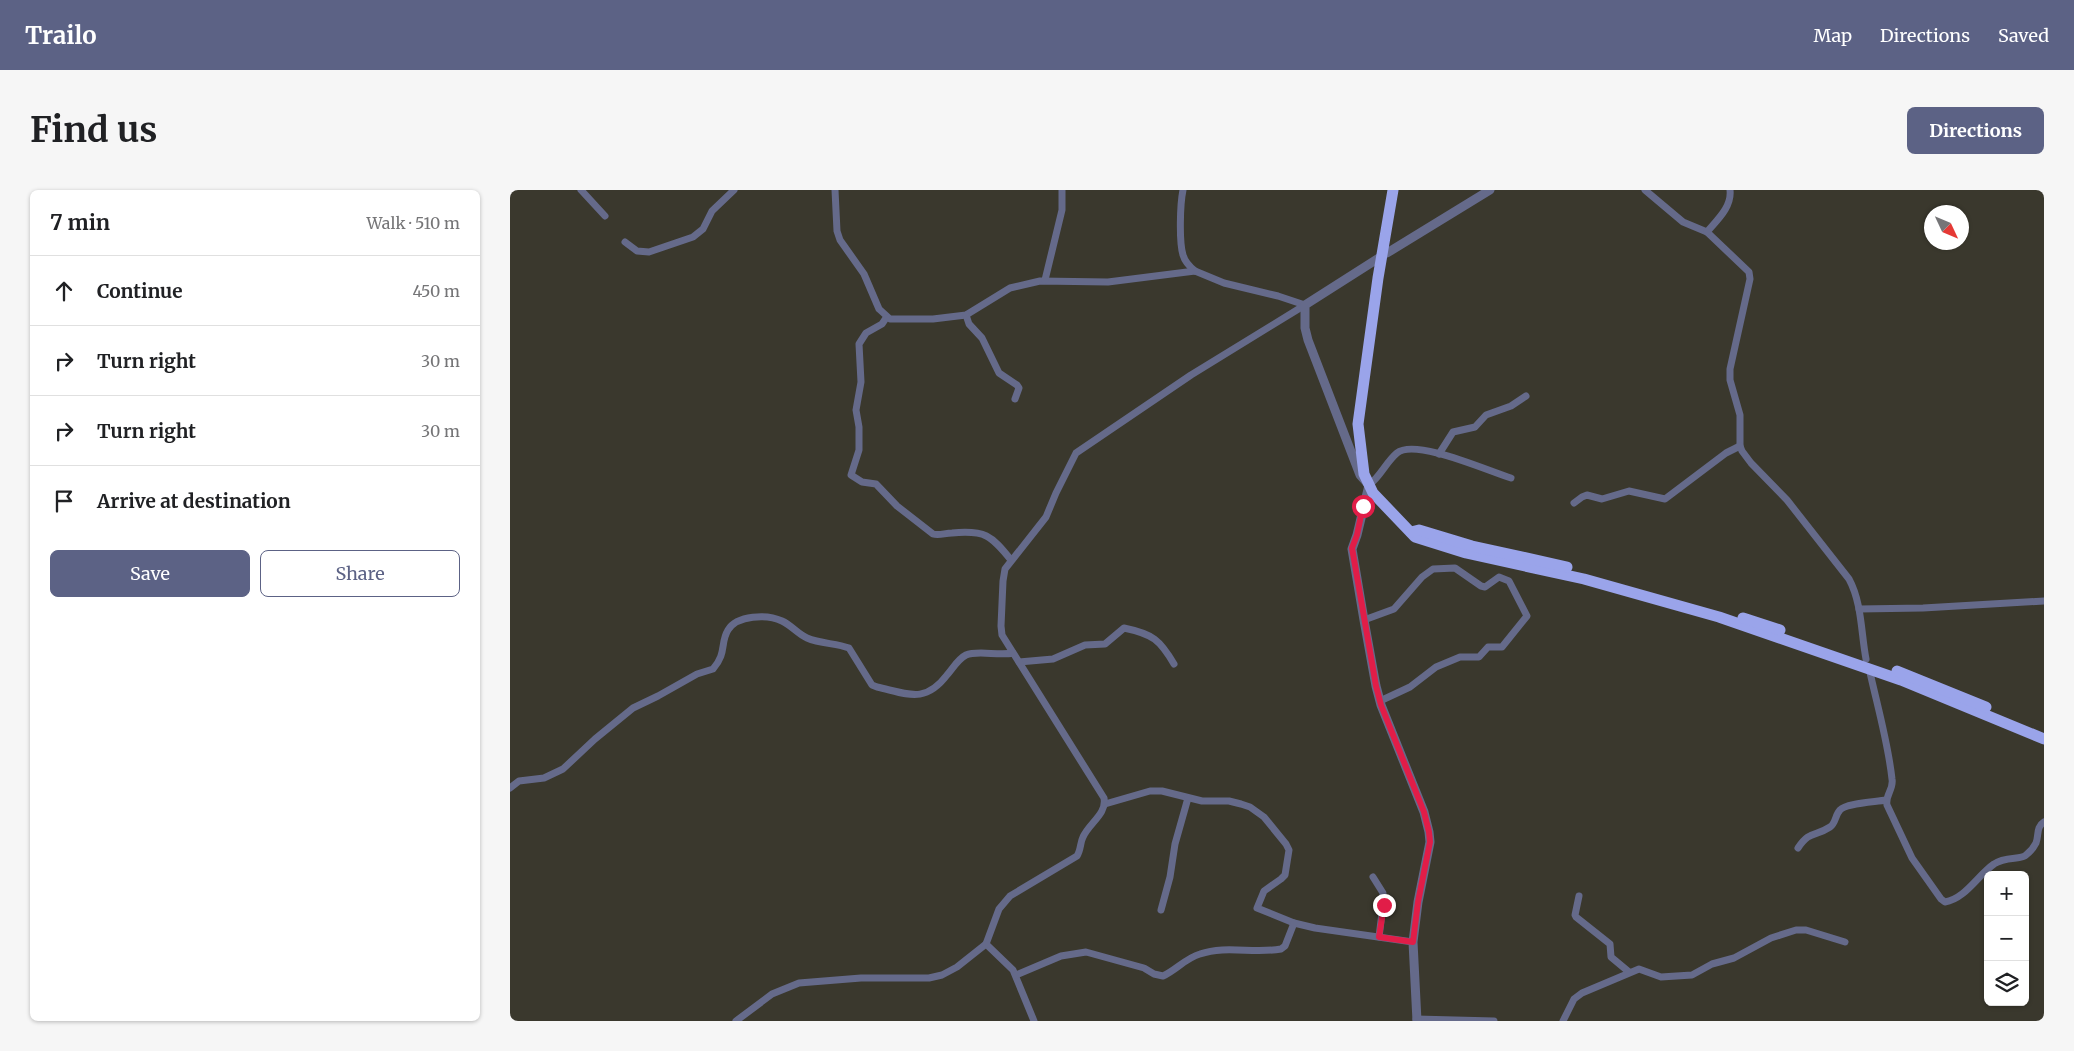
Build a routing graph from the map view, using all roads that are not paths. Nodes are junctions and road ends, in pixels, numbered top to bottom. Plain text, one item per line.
1 (581, 190) edge
2 (734, 190) edge
3 (835, 190) edge
4 (1062, 190) edge
5 (1183, 190) edge
6 (1393, 190) edge
7 (1398, 190) edge
8 (1490, 190) edge
9 (1645, 190) edge
10 (1730, 190) edge
11 (605, 216) dead end
12 (1707, 232) junction
13 (625, 242) dead end
14 (1384, 255) junction
15 (1195, 272) junction
16 (1046, 280) junction
17 (1305, 305) junction
18 (966, 315) junction
19 (886, 318) junction
20 (1526, 396) dead end
21 (1015, 399) dead end
22 (1740, 446) junction
23 (1439, 454) junction
24 (1511, 478) dead end
25 (1369, 484) junction
26 (1574, 503) dead end
27 (1011, 560) junction
28 (2044, 601) edge
29 (1858, 609) junction
30 (1364, 620) junction
31 (1013, 653) junction
32 (1019, 662) junction
33 (1174, 664) dead end
34 (1867, 664) junction
35 (1380, 701) junction
36 (2044, 732) edge
37 (2044, 739) edge
38 (510, 788) edge
39 (1188, 798) junction
40 (1886, 800) junction
41 (1105, 804) junction
42 (2044, 822) edge
43 (1798, 848) dead end
44 (1373, 878) dead end
45 (1579, 896) dead end
46 (1161, 910) dead end
47 (1294, 923) junction
48 (1379, 937) junction
49 (1413, 942) junction
50 (1846, 942) dead end
51 (986, 944) junction
52 (1629, 972) junction
53 (1016, 975) junction
54 (1417, 1020) edge
55 (736, 1021) edge
56 (1034, 1021) edge
57 (1494, 1021) edge
58 (1563, 1021) edge

1 - 11 street
2 - 13 street
3 - 19 street
4 - 16 street
5 - 15 street
6 - 14 highway
7 - 14 highway
8 - 14 street
9 - 12 street
10 - 12 street
12 - 22 street
14 - 17 street
14 - 25 highway
15 - 16 street
15 - 17 street
16 - 18 street
17 - 25 street
17 - 27 street
18 - 19 street
18 - 21 street
19 - 27 street
20 - 23 street
22 - 26 street
22 - 29 street
23 - 24 street
23 - 25 street
25 - 30 street
25 - 34 highway
27 - 31 street
28 - 29 street
29 - 34 street
30 - 35 street
30 - 35 street
31 - 32 street
31 - 38 street
32 - 33 street
32 - 41 street
34 - 36 highway
34 - 37 highway
34 - 40 street
35 - 49 street
39 - 41 street
39 - 46 street
39 - 47 street
40 - 42 street
40 - 43 street
41 - 51 street
44 - 48 street
45 - 52 street
47 - 48 street
47 - 53 street
48 - 49 street
49 - 54 street
50 - 52 street
51 - 53 street
51 - 55 street
52 - 58 street
53 - 56 street
54 - 57 street

